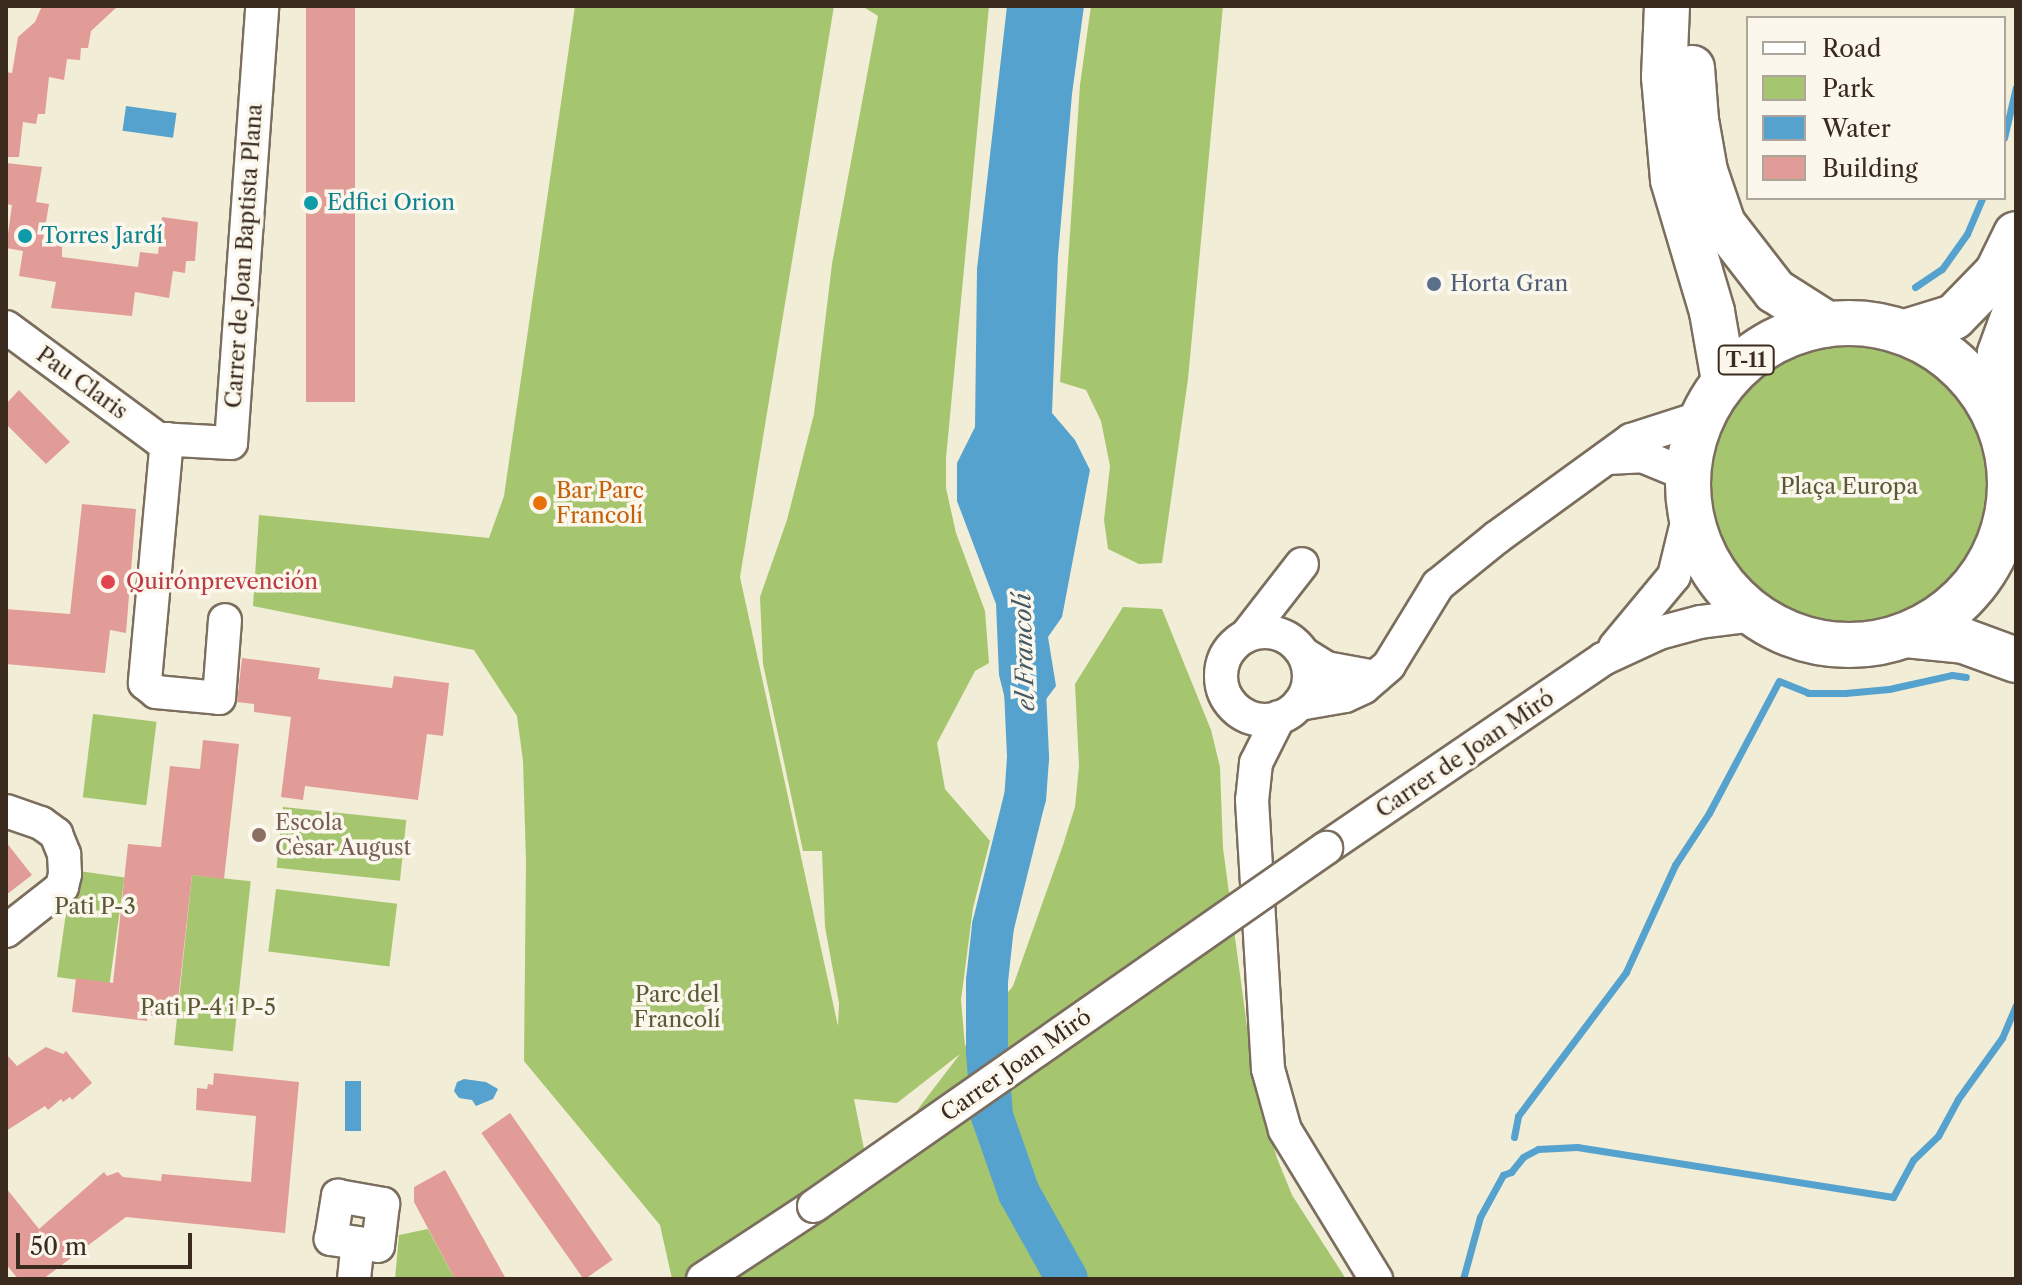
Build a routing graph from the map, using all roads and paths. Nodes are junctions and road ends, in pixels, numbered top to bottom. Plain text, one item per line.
1 (262, 6) edge
2 (1667, 6) edge
3 (1696, 6) edge
4 (2016, 234) edge
5 (2016, 309) edge
6 (1827, 324) junction
7 (6, 327) edge
8 (1905, 332) junction
9 (1713, 399) junction
10 (1996, 418) junction
11 (163, 439) junction
12 (1604, 458) junction
13 (1689, 492) junction
14 (2000, 544) junction
15 (2016, 585) edge
16 (1754, 615) junction
17 (225, 620) dead end
18 (1652, 624) junction
19 (1906, 635) junction
20 (1246, 636) junction
21 (1300, 650) junction
22 (2016, 660) edge
23 (1375, 677) junction
24 (1229, 701) junction
25 (1289, 710) junction
26 (1252, 800) junction
27 (6, 811) edge
28 (1326, 848) joint
29 (6, 931) edge
30 (358, 1243) dead end
31 (354, 1279) edge
32 (703, 1279) edge
33 (1376, 1279) edge

1 - 11 street, Carrer de Joan Baptista Plana
2 - 9 highway, T-11
3 - 6 highway
4 - 8 highway
5 - 10 highway
6 - 8 highway, T-11
6 - 9 highway, T-11
7 - 11 street, Pau Claris
8 - 10 highway, T-11
9 - 12 street
9 - 13 highway, T-11
10 - 14 highway, T-11
11 - 17 street
12 - 13 street
12 - 23 street
13 - 16 highway, T-11
13 - 18 street, Carrer de Joan Miró
14 - 15 highway
14 - 19 highway, T-11
16 - 18 street
16 - 19 highway, T-11
18 - 28 street, Carrer de Joan Miró
19 - 22 highway, T-11
20 - 21 street
20 - 21 street
20 - 24 street
21 - 23 street
21 - 25 street
23 - 25 street
24 - 25 street
24 - 26 street
25 - 26 street
26 - 33 street
27 - 29 street
28 - 32 street, Carrer Joan Miró, bridge
30 - 31 street

